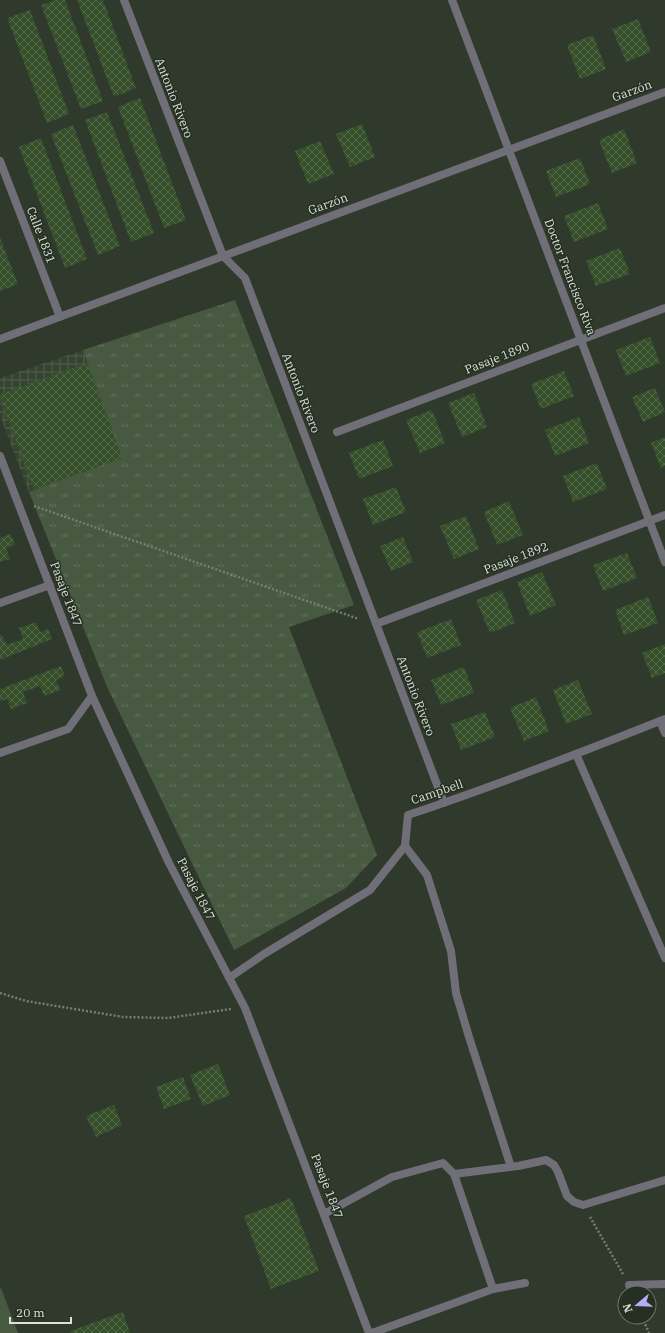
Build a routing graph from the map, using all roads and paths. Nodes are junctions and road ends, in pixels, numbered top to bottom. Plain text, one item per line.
1 (124, 0) edge
2 (452, 0) edge
3 (665, 92) edge
4 (509, 150) junction
5 (0, 161) edge
6 (223, 256) junction
7 (665, 308) edge
8 (60, 317) junction
9 (0, 339) edge
10 (581, 339) junction
11 (337, 432) dead end
12 (0, 456) edge
13 (17, 500) junction
14 (665, 515) edge
15 (649, 521) junction
16 (665, 562) edge
17 (50, 585) junction
18 (0, 603) edge
19 (376, 624) junction
20 (92, 696) junction
21 (662, 720) edge
22 (665, 733) edge
23 (0, 753) edge
24 (576, 754) junction
25 (444, 803) junction
26 (405, 846) junction
27 (665, 958) edge
28 (229, 978) junction
29 (0, 993) edge
30 (245, 1008) junction
31 (511, 1167) junction
32 (454, 1174) junction
33 (665, 1180) edge
34 (583, 1205) junction
35 (324, 1214) junction
36 (525, 1283) dead end
37 (629, 1284) joint
38 (665, 1284) edge
39 (493, 1289) junction
40 (371, 1333) edge

1 - 6 street, Antonio Rivero
2 - 4 street, Doctor Francisco Riva
3 - 4 street, Garzón
4 - 6 street, Garzón
4 - 10 street, Doctor Francisco Riva
5 - 8 street, Calle 1831
6 - 8 street, Garzón
6 - 19 street, Antonio Rivero
7 - 10 street, Pasaje 1890
8 - 9 street, Garzón
10 - 11 street, Pasaje 1890
10 - 15 street, Doctor Francisco Riva
12 - 13 street, Pasaje 1847
13 - 17 street, Pasaje 1847
13 - 19 path
14 - 15 street, Pasaje 1892
15 - 16 street, Doctor Francisco Riva
15 - 19 street, Pasaje 1892
17 - 18 street
17 - 20 street, Pasaje 1847
19 - 25 street, Antonio Rivero
20 - 23 street
20 - 28 street, Pasaje 1847
21 - 22 street
21 - 24 street, Campbell
24 - 25 street, Campbell
24 - 27 street
25 - 26 street, Campbell
26 - 28 street
26 - 31 street
28 - 30 street, Pasaje 1847
29 - 30 path
30 - 35 street, Pasaje 1847
31 - 32 street
31 - 34 street
32 - 35 street
32 - 39 street
33 - 34 street
34 - 37 path
35 - 40 street, Pasaje 1847
36 - 39 street
37 - 38 street
39 - 40 street

